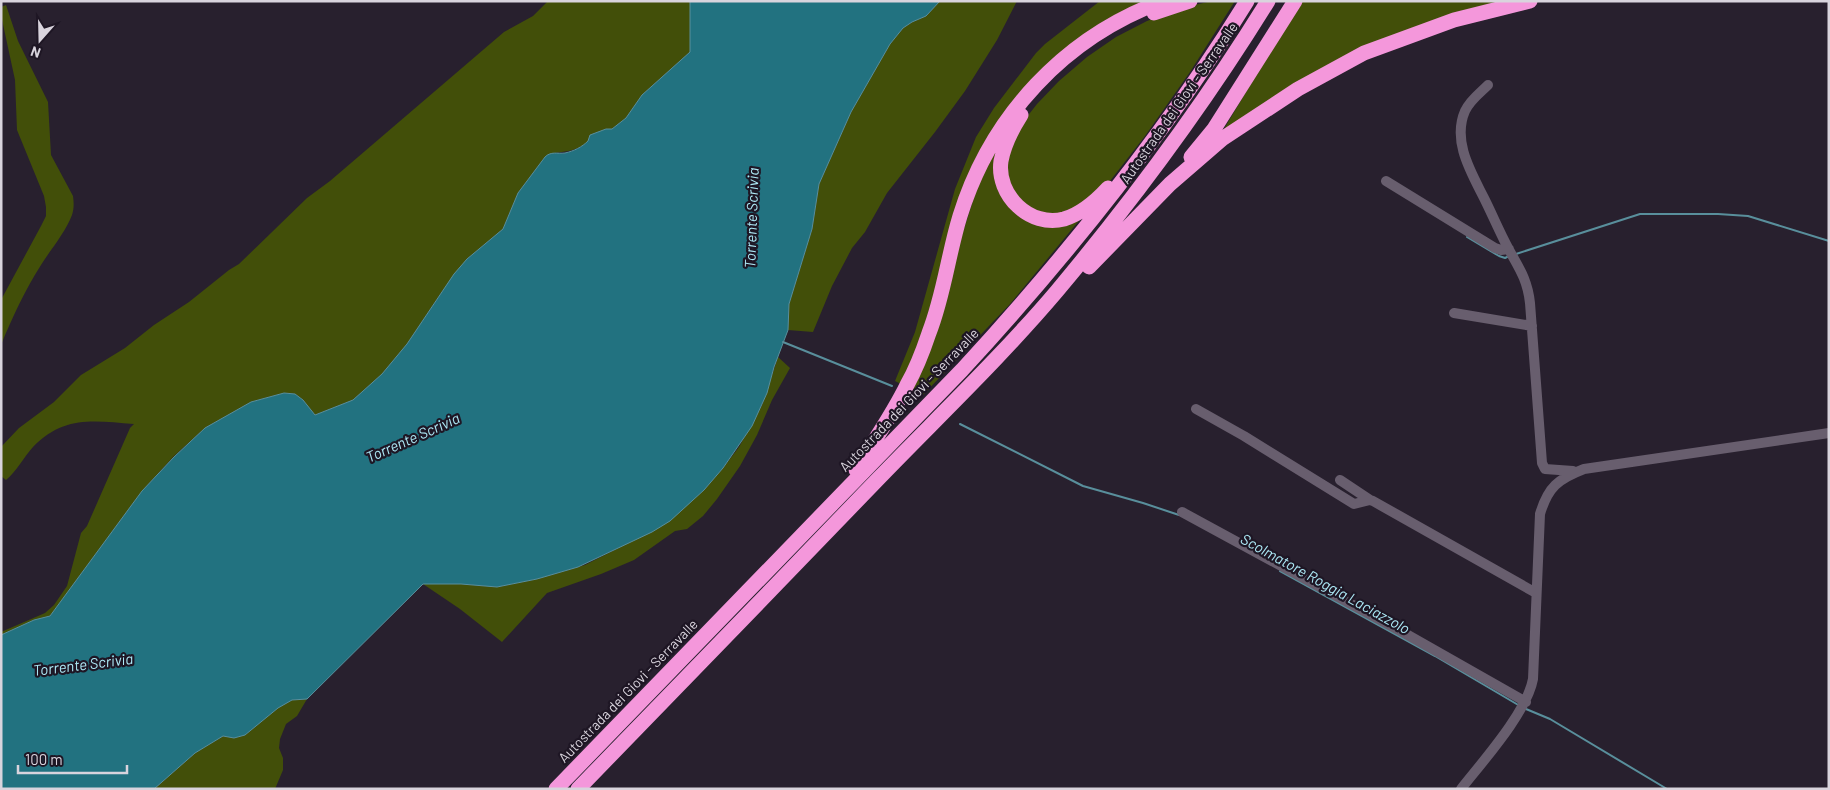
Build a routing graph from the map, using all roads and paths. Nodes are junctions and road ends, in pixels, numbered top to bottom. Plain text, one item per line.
1 (1163, 1) edge
2 (1190, 1) edge
3 (1247, 1) edge
4 (1268, 1) edge
5 (1295, 1) edge
6 (1530, 1) edge
7 (1488, 85) dead end
8 (1166, 124) junction
9 (1386, 181) dead end
10 (1170, 184) junction
11 (1509, 249) junction
12 (1454, 313) dead end
13 (1532, 326) junction
14 (1005, 347) junction
15 (1196, 409) dead end
16 (1829, 433) edge
17 (1576, 472) junction
18 (1340, 480) dead end
19 (843, 492) junction
20 (1370, 500) junction
21 (1182, 512) dead end
22 (1536, 593) junction
23 (1523, 706) junction
24 (556, 789) edge
25 (578, 789) edge
26 (1461, 789) edge

1 - 19 highway
2 - 8 highway
3 - 8 highway, Autostrada dei Giovi - Serravalle
4 - 14 highway, Autostrada dei Giovi - Serravalle
5 - 10 highway
6 - 10 highway
7 - 11 street
8 - 19 highway, Autostrada dei Giovi - Serravalle
9 - 11 street
10 - 14 highway
11 - 13 street
12 - 13 street
13 - 17 street
14 - 25 highway, Autostrada dei Giovi - Serravalle
15 - 20 street
16 - 17 street
17 - 22 street
18 - 20 street
19 - 24 highway, Autostrada dei Giovi - Serravalle
20 - 22 street
21 - 23 street
22 - 23 street
23 - 26 street

